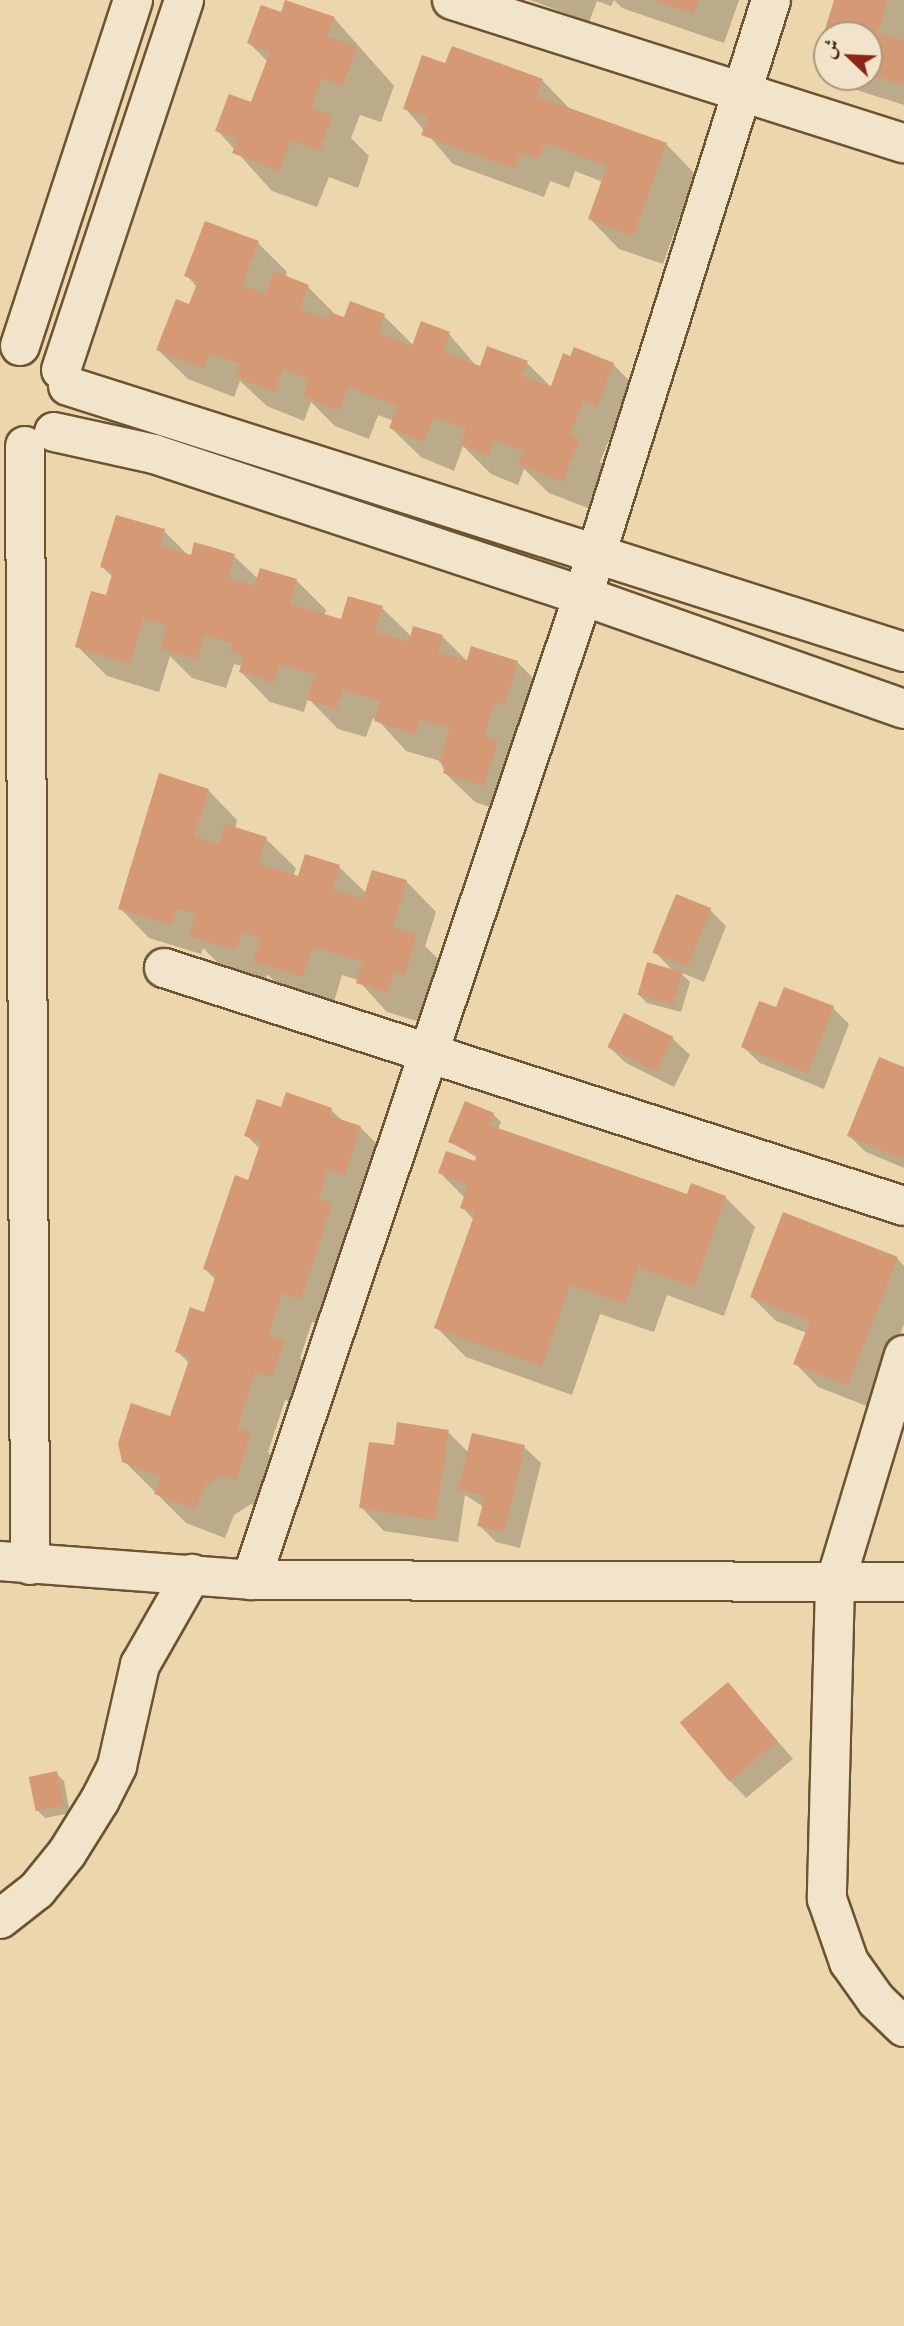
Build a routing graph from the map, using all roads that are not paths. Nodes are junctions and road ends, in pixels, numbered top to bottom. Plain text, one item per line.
1 (133, 0) edge
2 (184, 0) edge
3 (452, 0) edge
4 (771, 0) edge
5 (740, 92) junction
6 (904, 143) edge
7 (10, 349) edge
8 (64, 378) junction
9 (18, 444) edge
10 (596, 554) junction
11 (583, 596) junction
12 (904, 652) edge
13 (904, 709) edge
14 (164, 968) dead end
15 (430, 1052) junction
16 (904, 1206) edge
17 (904, 1355) edge
18 (15, 1563) edge
19 (192, 1574) junction
20 (251, 1580) junction
21 (904, 1582) edge
22 (835, 1584) junction
23 (0, 1919) edge
24 (904, 2026) edge

1 - 7 street
2 - 8 street
3 - 5 street
4 - 5 street
5 - 6 street
5 - 10 street
7 - 8 street
8 - 9 street
8 - 10 street
9 - 11 street
9 - 18 street
10 - 11 street
10 - 12 street
11 - 13 street
11 - 15 street
14 - 15 street
15 - 16 street
15 - 20 street
17 - 22 street
18 - 19 street
19 - 20 street
19 - 23 street
20 - 22 street
21 - 22 street
22 - 24 street

